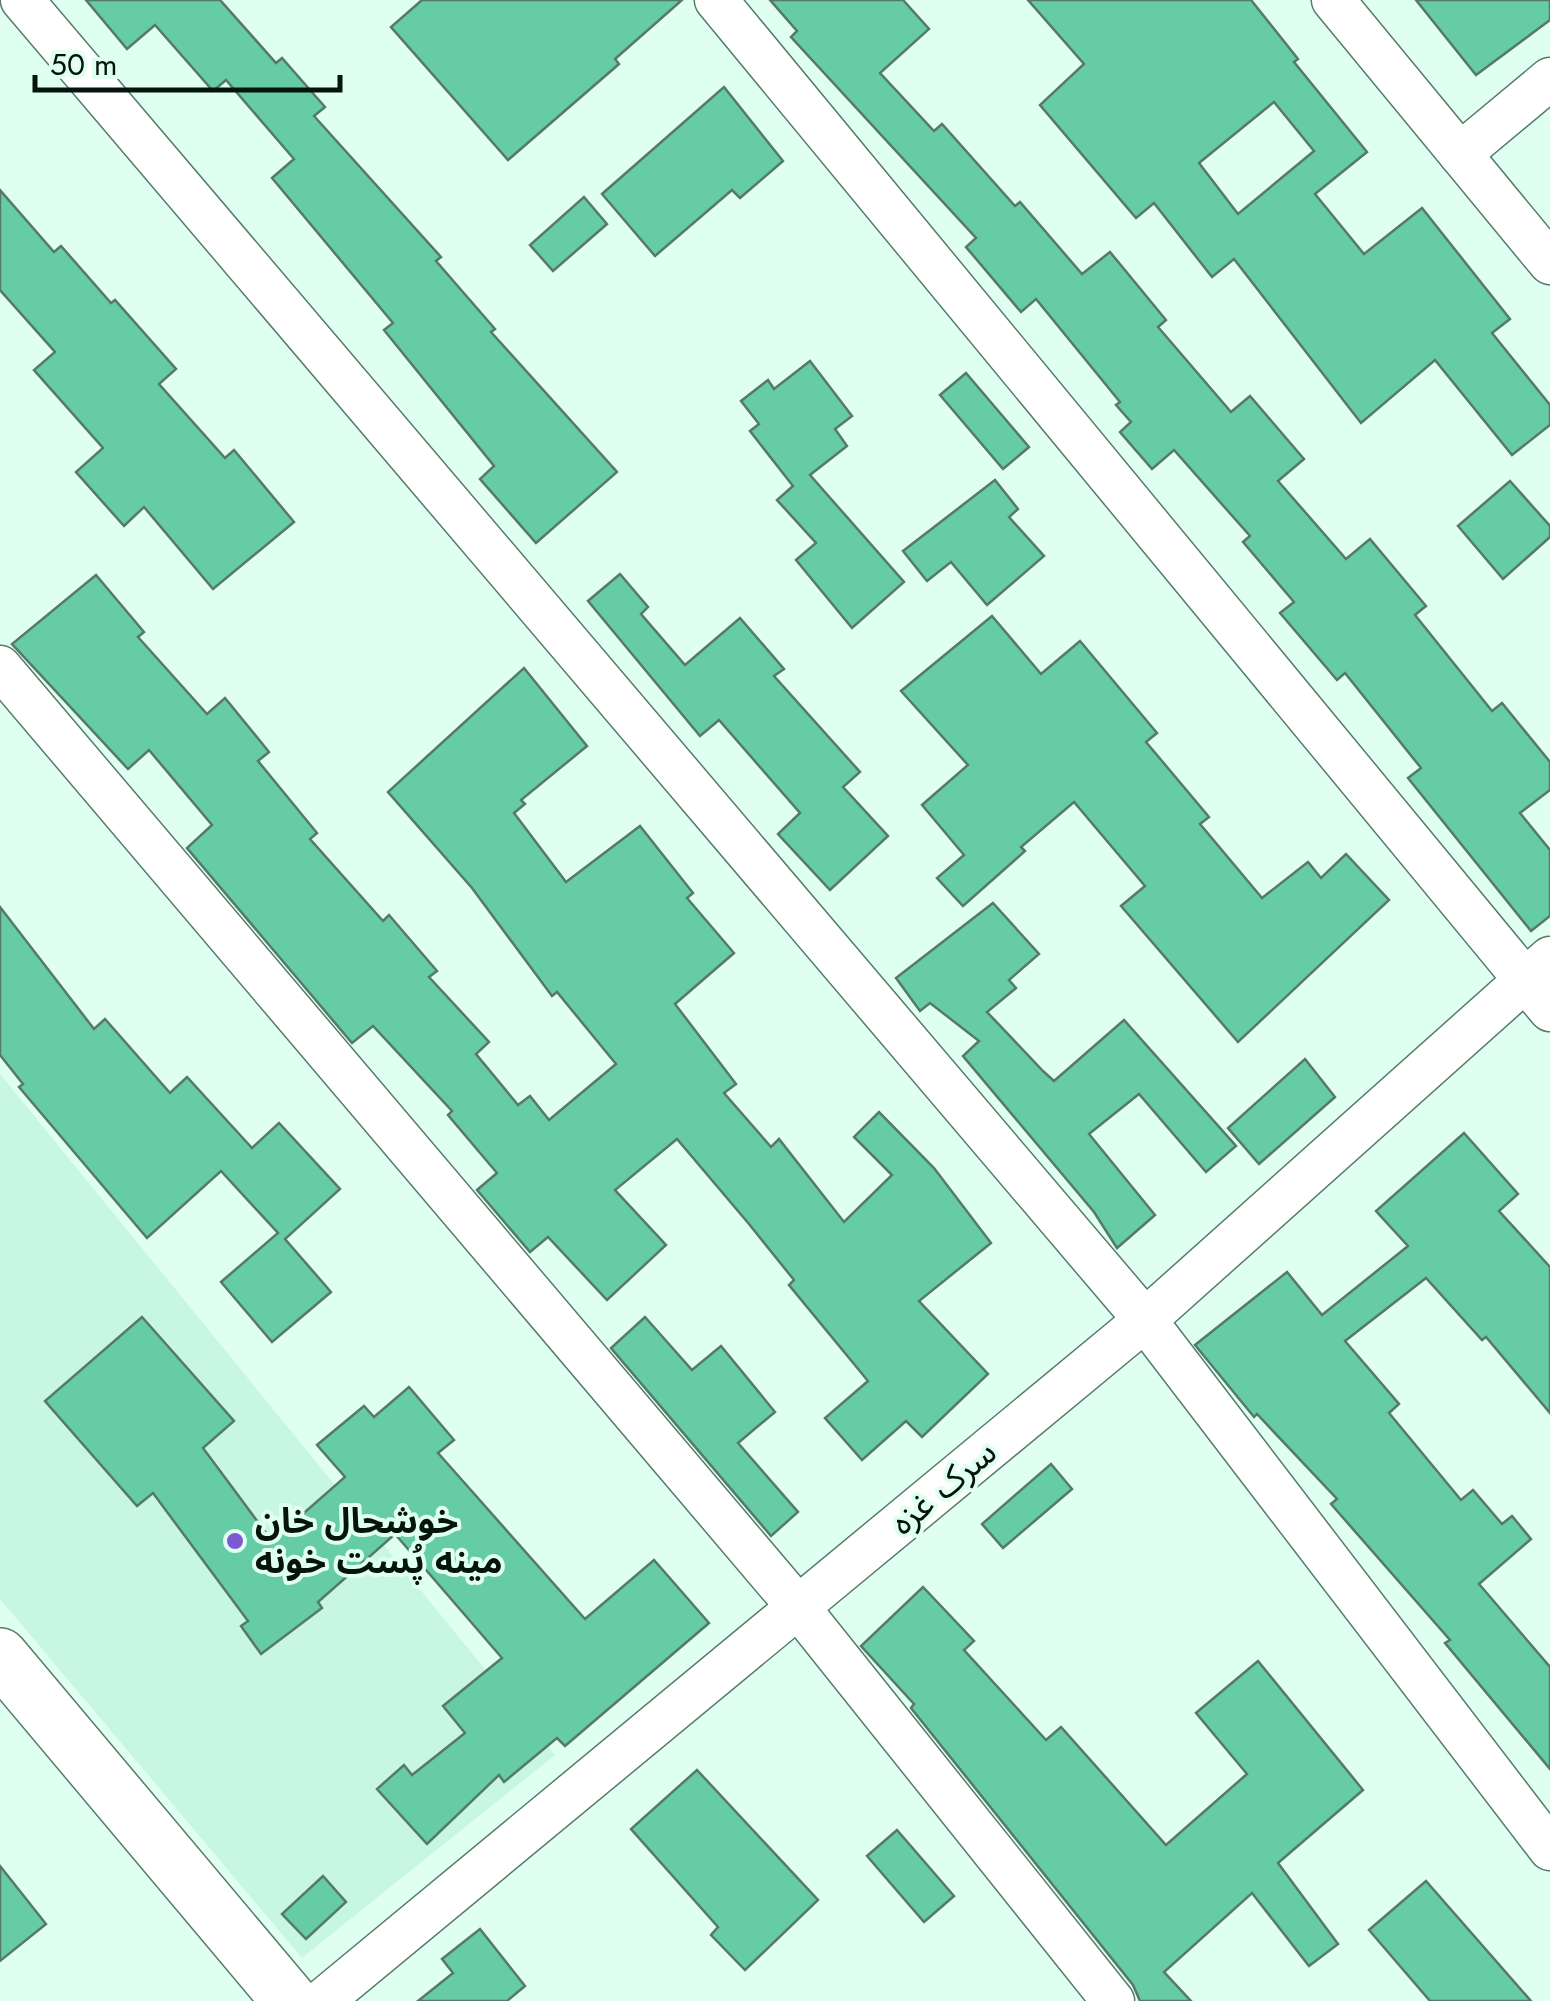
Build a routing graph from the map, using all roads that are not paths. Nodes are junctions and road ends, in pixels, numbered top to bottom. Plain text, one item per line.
1 (22, 0) edge
2 (716, 0) edge
3 (1333, 0) edge
4 (1550, 79) edge
5 (1460, 154) junction
6 (1550, 263) edge
7 (0, 668) edge
8 (1542, 982) edge
9 (1145, 1320) junction
10 (798, 1607) junction
11 (0, 1656) edge
12 (1550, 1849) edge
13 (290, 2001) edge
14 (322, 2001) edge
15 (1113, 2001) edge

1 - 9 street
2 - 8 street
3 - 5 street
4 - 5 street
5 - 6 street
7 - 10 street
8 - 9 street, سرک غزه
9 - 10 street, سرک غزه
9 - 12 street
10 - 14 street, سرک غزه
10 - 15 street
11 - 13 street

